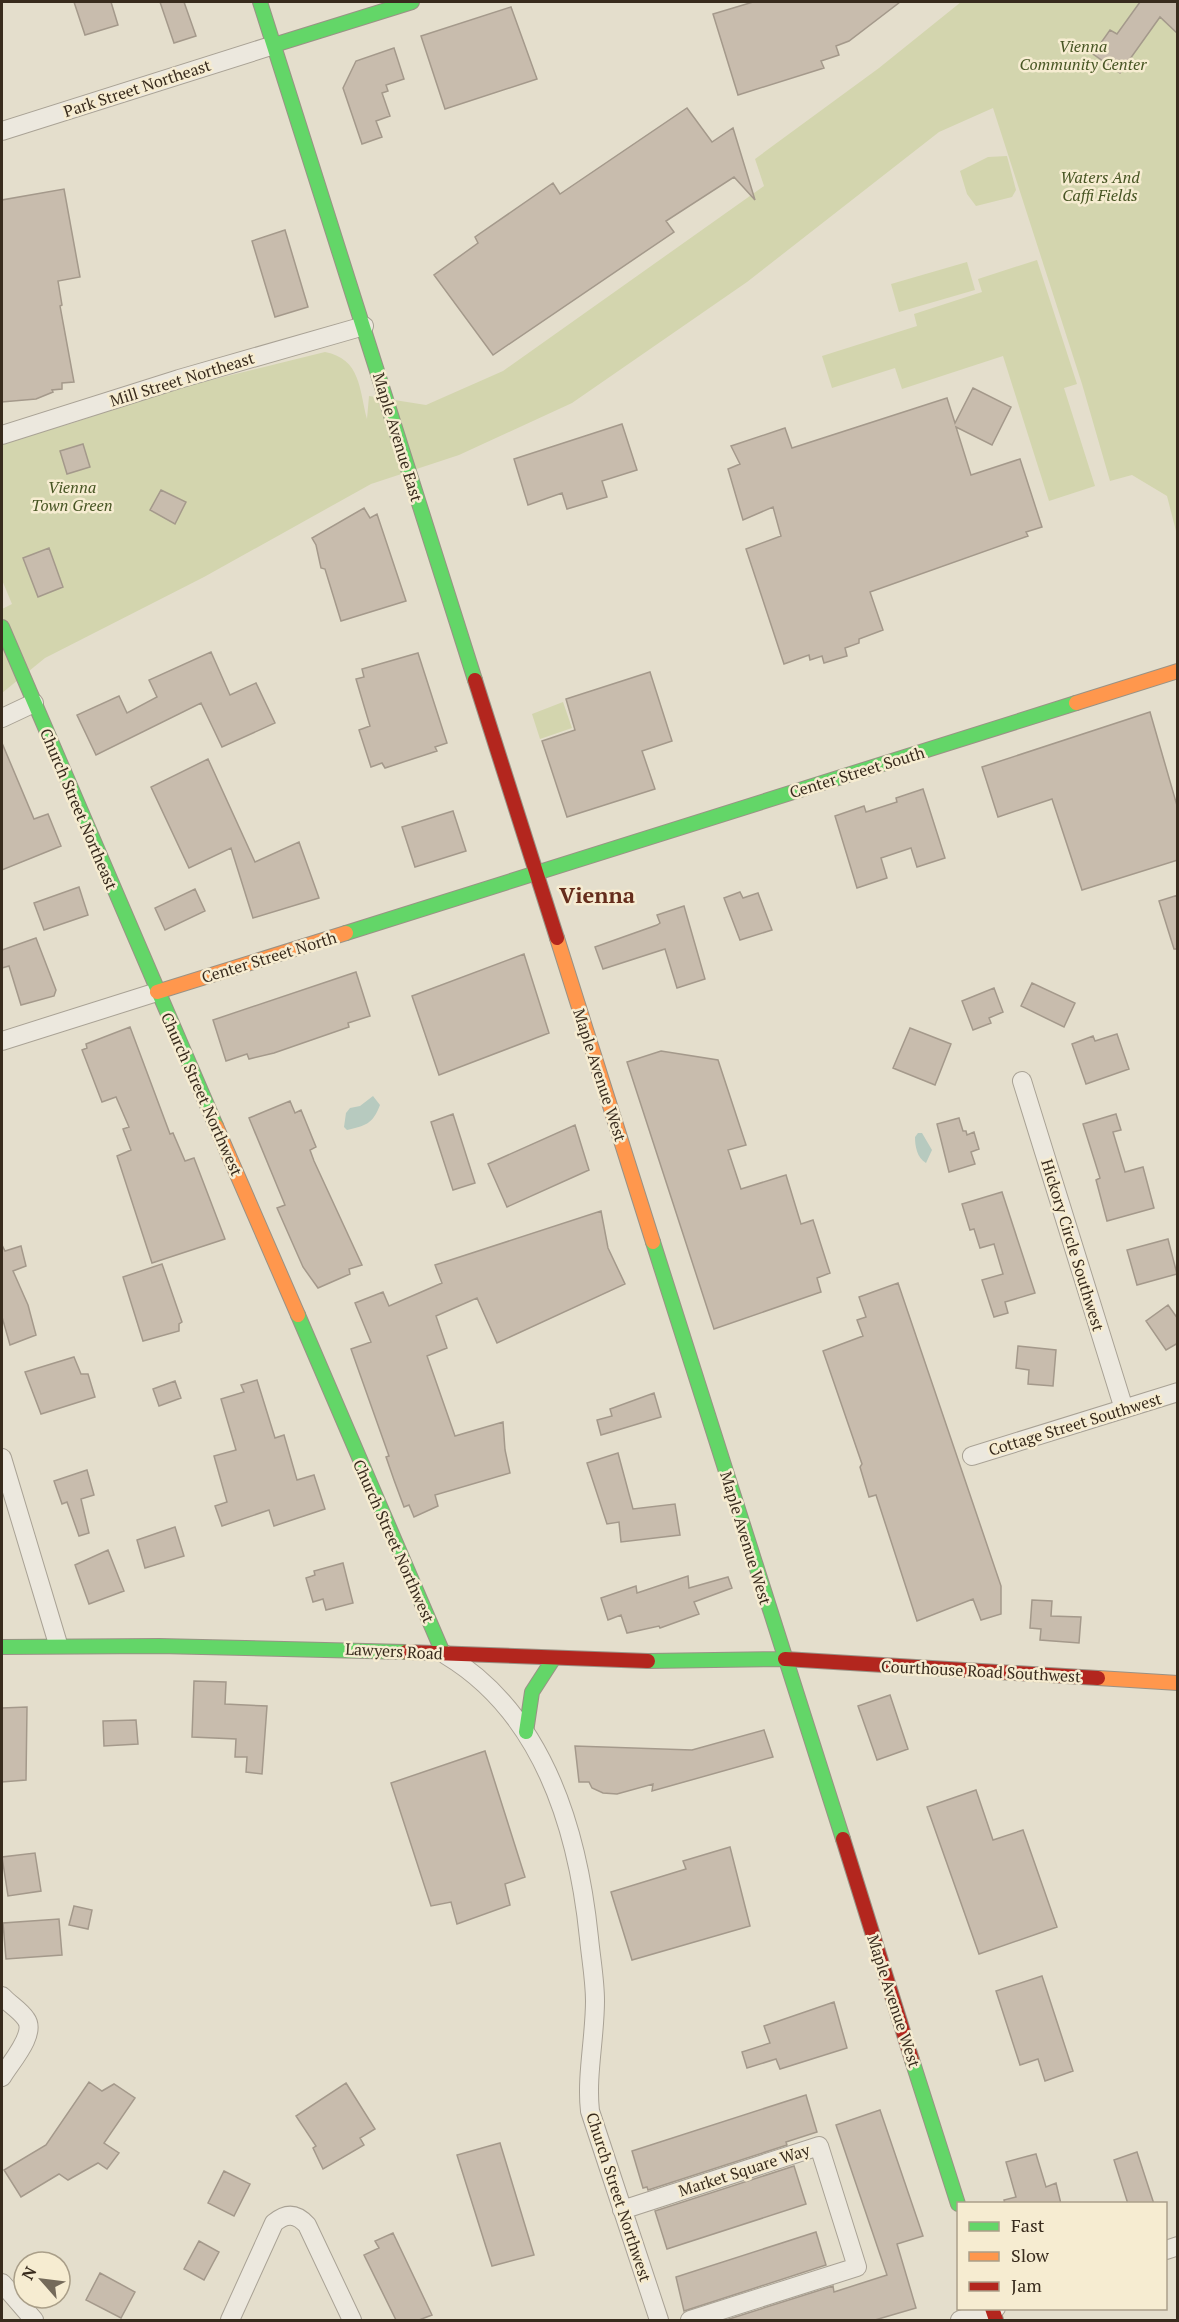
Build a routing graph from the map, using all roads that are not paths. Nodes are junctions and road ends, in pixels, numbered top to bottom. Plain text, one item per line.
1 (260, 2) edge
2 (412, 2) edge
3 (274, 45) junction
4 (2, 131) edge
5 (364, 326) junction
6 (2, 435) edge
7 (2, 627) edge
8 (1178, 671) edge
9 (34, 703) junction
10 (2, 718) edge
11 (537, 872) junction
12 (157, 992) junction
13 (2, 1041) edge
14 (1022, 1082) dead end
15 (1178, 1392) edge
16 (1124, 1409) junction
17 (972, 1455) dead end
18 (2, 1458) edge
19 (58, 1644) junction
20 (2, 1647) edge
21 (442, 1653) junction
22 (554, 1658) junction
23 (785, 1659) junction
24 (1178, 1683) edge
25 (526, 1732) junction
26 (2, 1996) edge
27 (2, 2077) edge
28 (957, 2202) edge
29 (622, 2210) junction
30 (2, 2283) edge
31 (994, 2312) edge
32 (34, 2320) edge
33 (230, 2320) edge
34 (352, 2320) edge
35 (659, 2320) edge
36 (690, 2320) edge
37 (960, 2320) edge

1 - 3 main road, Maple Avenue East
2 - 3 main road
3 - 4 street, Park Street Northeast
3 - 5 main road, Maple Avenue East
5 - 6 street, Mill Street Northeast
5 - 11 main road, Maple Avenue East
7 - 9 main road, Church Street Northeast
8 - 11 main road, Center Street South
9 - 10 street
9 - 12 main road, Church Street Northeast
11 - 12 main road, Center Street North
11 - 23 main road, Maple Avenue West
12 - 13 street, Center Street North
12 - 21 main road, Church Street Northwest
14 - 16 street, Hickory Circle Southwest
15 - 16 street, Cottage Street Southwest
16 - 17 street, Cottage Street Southwest
18 - 19 street
19 - 20 main road, Lawyers Road
19 - 21 main road, Lawyers Road
21 - 22 main road, Lawyers Road
21 - 25 street, Church Street Northwest
22 - 23 main road, Lawyers Road
22 - 25 main road
23 - 24 main road, Courthouse Road Southwest
23 - 28 main road, Maple Avenue West
25 - 29 street, Church Street Northwest
26 - 27 street
29 - 35 street, Church Street Northwest
29 - 36 street, Market Square Way
30 - 32 street
31 - 37 street
33 - 34 street

